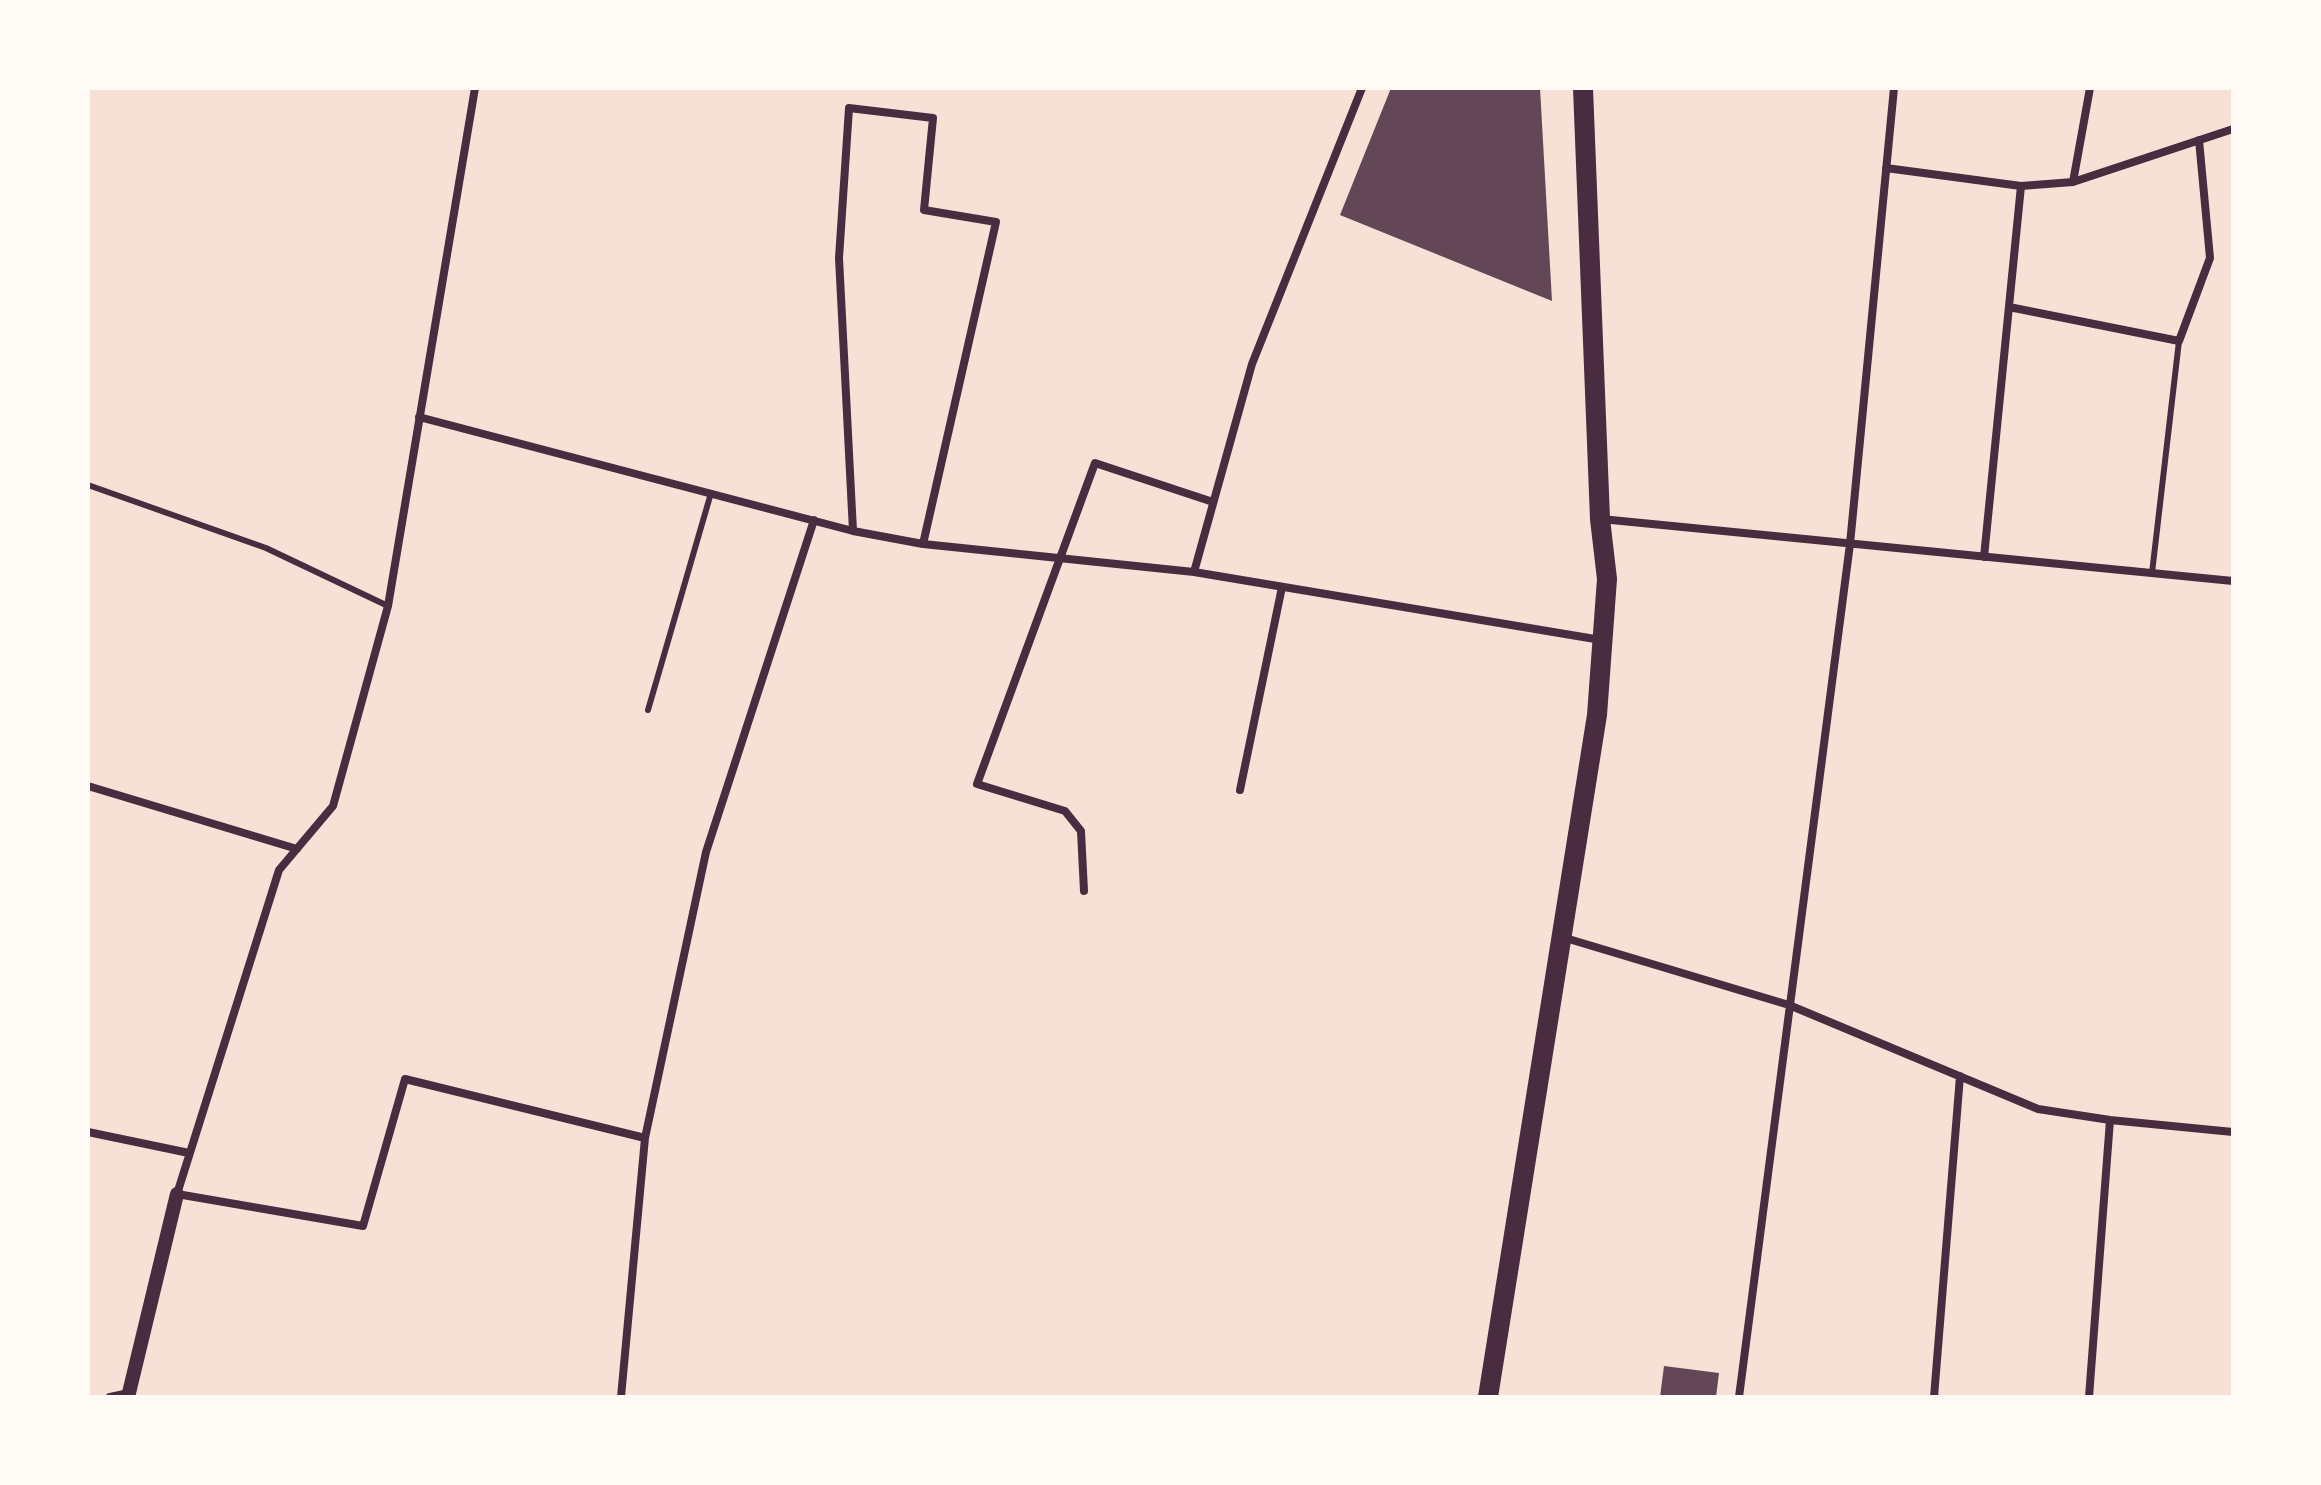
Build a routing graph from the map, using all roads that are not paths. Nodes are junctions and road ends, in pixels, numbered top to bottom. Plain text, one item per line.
1 (475, 88) edge
2 (1362, 88) edge
3 (1583, 88) edge
4 (1894, 88) edge
5 (2090, 88) edge
6 (2233, 129) edge
7 (2199, 140) junction
8 (1886, 168) junction
9 (2073, 182) junction
10 (2021, 186) junction
11 (2009, 307) junction
12 (2179, 341) junction
13 (419, 417) junction
14 (88, 485) edge
15 (711, 493) junction
16 (1213, 502) junction
17 (1600, 519) junction
18 (814, 520) junction
19 (853, 531) junction
20 (923, 544) junction
21 (1850, 544) junction
22 (1984, 557) junction
23 (1061, 558) junction
24 (1194, 572) junction
25 (2152, 573) junction
26 (2233, 581) edge
27 (1282, 587) junction
28 (388, 606) junction
29 (1601, 640) junction
30 (648, 710) dead end
31 (88, 786) edge
32 (1240, 790) dead end
33 (297, 849) junction
34 (1084, 891) dead end
35 (1561, 936) junction
36 (1789, 1005) junction
37 (1960, 1076) junction
38 (2110, 1120) junction
39 (88, 1132) edge
40 (2233, 1132) edge
41 (645, 1138) junction
42 (189, 1153) junction
43 (177, 1194) junction
44 (129, 1395) edge
45 (110, 1397) edge
46 (621, 1397) edge
47 (1488, 1397) edge
48 (1739, 1397) edge
49 (1934, 1397) edge
50 (2089, 1397) edge

1 - 13 street
2 - 16 street
3 - 17 main road
4 - 8 street
5 - 9 street
6 - 7 street
7 - 9 street
7 - 12 street
8 - 10 street
8 - 21 street
9 - 10 street
10 - 11 street
11 - 12 street
11 - 22 street
12 - 25 lane
13 - 15 street
13 - 28 street
14 - 28 lane
15 - 18 street
15 - 30 lane
16 - 23 street
16 - 24 street
17 - 21 street
17 - 29 main road
18 - 19 street
18 - 41 street
19 - 20 street
19 - 20 street
20 - 23 street
21 - 22 street
21 - 36 street
22 - 25 street
23 - 24 street
23 - 34 street
24 - 27 street
25 - 26 street
27 - 29 street
27 - 32 street
28 - 33 street
29 - 35 main road
31 - 33 street
33 - 42 street
35 - 36 street
35 - 47 main road
36 - 37 street
36 - 48 street
37 - 38 street
37 - 49 street
38 - 40 street
38 - 50 street
39 - 42 street
41 - 43 street
41 - 46 street
42 - 43 street
43 - 44 street
44 - 45 street

